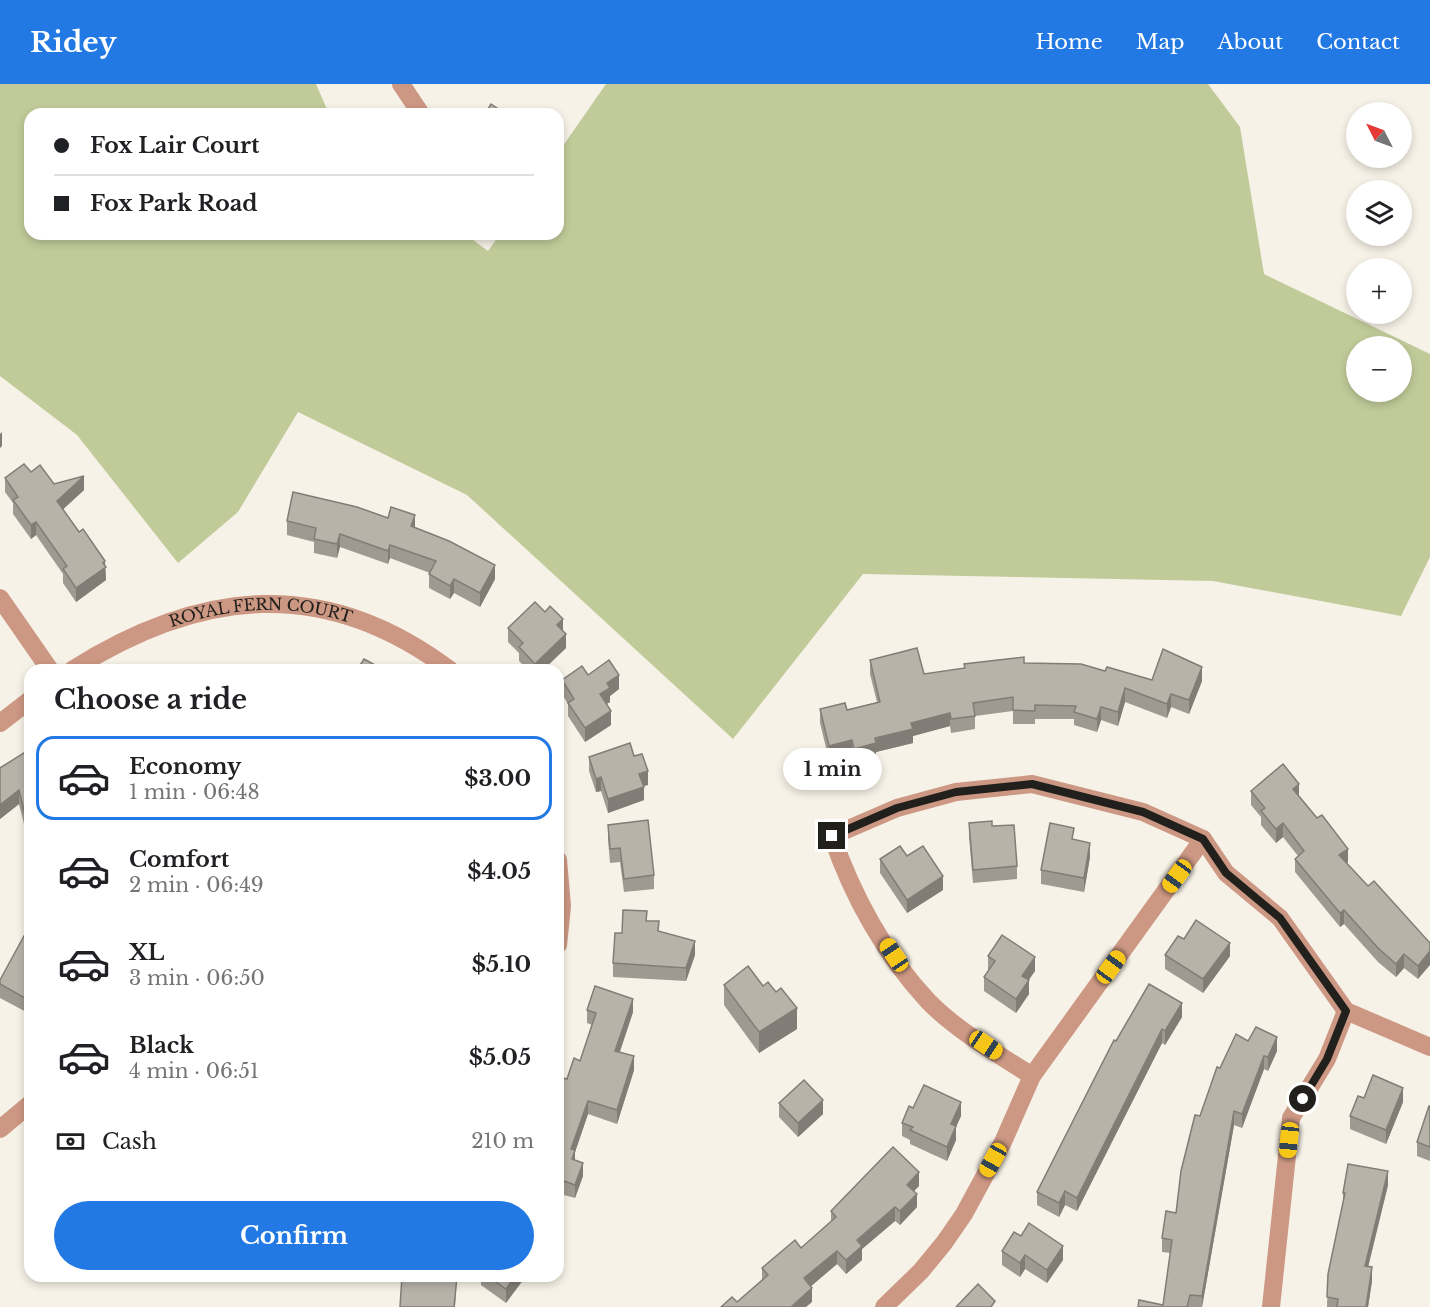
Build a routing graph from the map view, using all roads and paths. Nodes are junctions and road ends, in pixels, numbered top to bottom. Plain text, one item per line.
1 (401, 84) edge
2 (417, 108) edge
3 (0, 598) edge
4 (46, 664) edge
5 (83, 664) edge
6 (442, 664) edge
7 (24, 705) edge
8 (0, 723) edge
9 (1203, 839) junction
10 (1346, 1011) junction
11 (1430, 1047) edge
12 (1032, 1076) junction
13 (24, 1109) edge
14 (0, 1129) edge
15 (884, 1307) edge
16 (1271, 1307) edge

1 - 2 street
3 - 4 street
5 - 6 street, ROYAL FERN COURT
7 - 8 street
9 - 10 street
9 - 12 street
9 - 12 street
10 - 11 street
10 - 16 street
12 - 15 street
13 - 14 street

